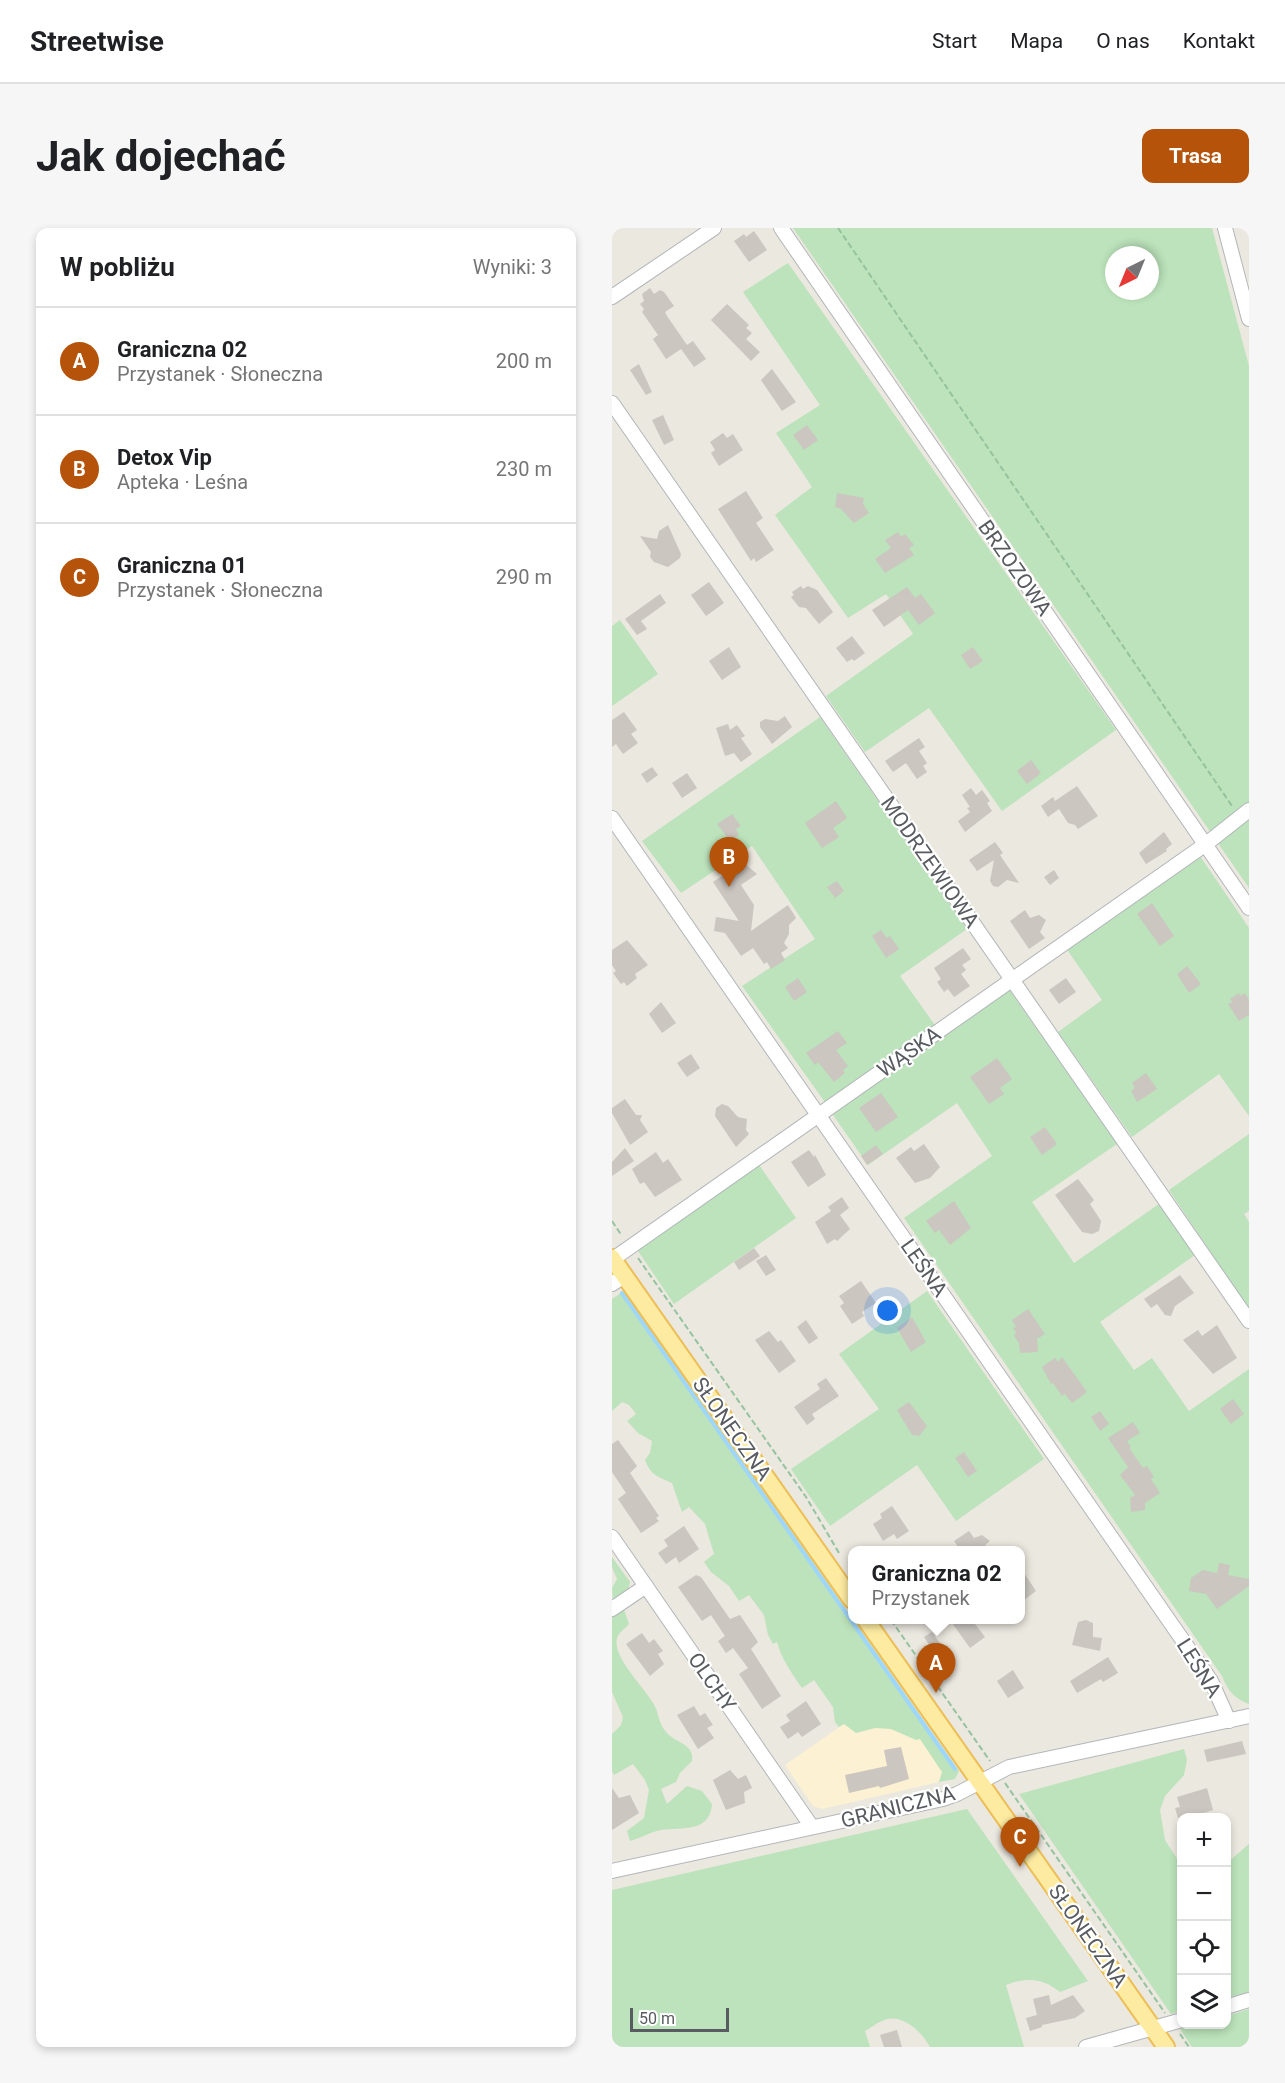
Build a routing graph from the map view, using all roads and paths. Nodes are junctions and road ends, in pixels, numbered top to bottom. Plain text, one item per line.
1 (714, 228) edge
2 (781, 228) edge
3 (838, 228) edge
4 (1225, 228) edge
5 (612, 297) edge
6 (1249, 319) edge
7 (612, 403) edge
8 (1244, 814) edge
9 (612, 818) edge
10 (1206, 844) junction
11 (1249, 908) edge
12 (1012, 980) junction
13 (818, 1115) junction
14 (612, 1221) edge
15 (630, 1248) junction
16 (612, 1259) edge
17 (618, 1280) edge
18 (1249, 1321) edge
19 (612, 1537) edge
20 (840, 1555) dead end
21 (646, 1586) junction
22 (848, 1595) edge
23 (612, 1609) edge
24 (869, 1624) edge
25 (894, 1624) edge
26 (1249, 1716) edge
27 (1229, 1721) junction
28 (997, 1772) junction
29 (980, 1781) junction
30 (812, 1827) junction
31 (612, 1871) edge
32 (1249, 2000) edge
33 (1231, 2006) edge
34 (1177, 2021) edge
35 (1152, 2028) junction
36 (1181, 2029) edge
37 (1086, 2047) edge
38 (1166, 2047) edge
39 (1189, 2047) edge

1 - 5 street
2 - 10 street, BRZOZOWA
3 - 8 path
4 - 6 street
7 - 12 street, MODRZEWIOWA
8 - 10 street, WĄSKA
9 - 13 street, LEŚNA
10 - 11 street, BRZOZOWA
10 - 12 street, WĄSKA
12 - 13 street, WĄSKA
12 - 18 street, MODRZEWIOWA
13 - 15 street, WĄSKA
13 - 27 street, LEŚNA
14 - 15 path
15 - 16 street, WĄSKA
15 - 20 path
16 - 17 main road, SŁONECZNA
17 - 22 main road, SŁONECZNA
19 - 21 street, OLCHY
21 - 23 street
21 - 30 street, OLCHY
24 - 29 main road, SŁONECZNA
25 - 28 path
26 - 27 street, GRANICZNA
27 - 28 street, GRANICZNA
28 - 29 street, GRANICZNA
28 - 34 path
29 - 30 street, GRANICZNA
29 - 35 main road, SŁONECZNA
30 - 31 street, GRANICZNA
32 - 33 street
34 - 35 street
35 - 37 street
35 - 38 main road, SŁONECZNA
36 - 39 path

